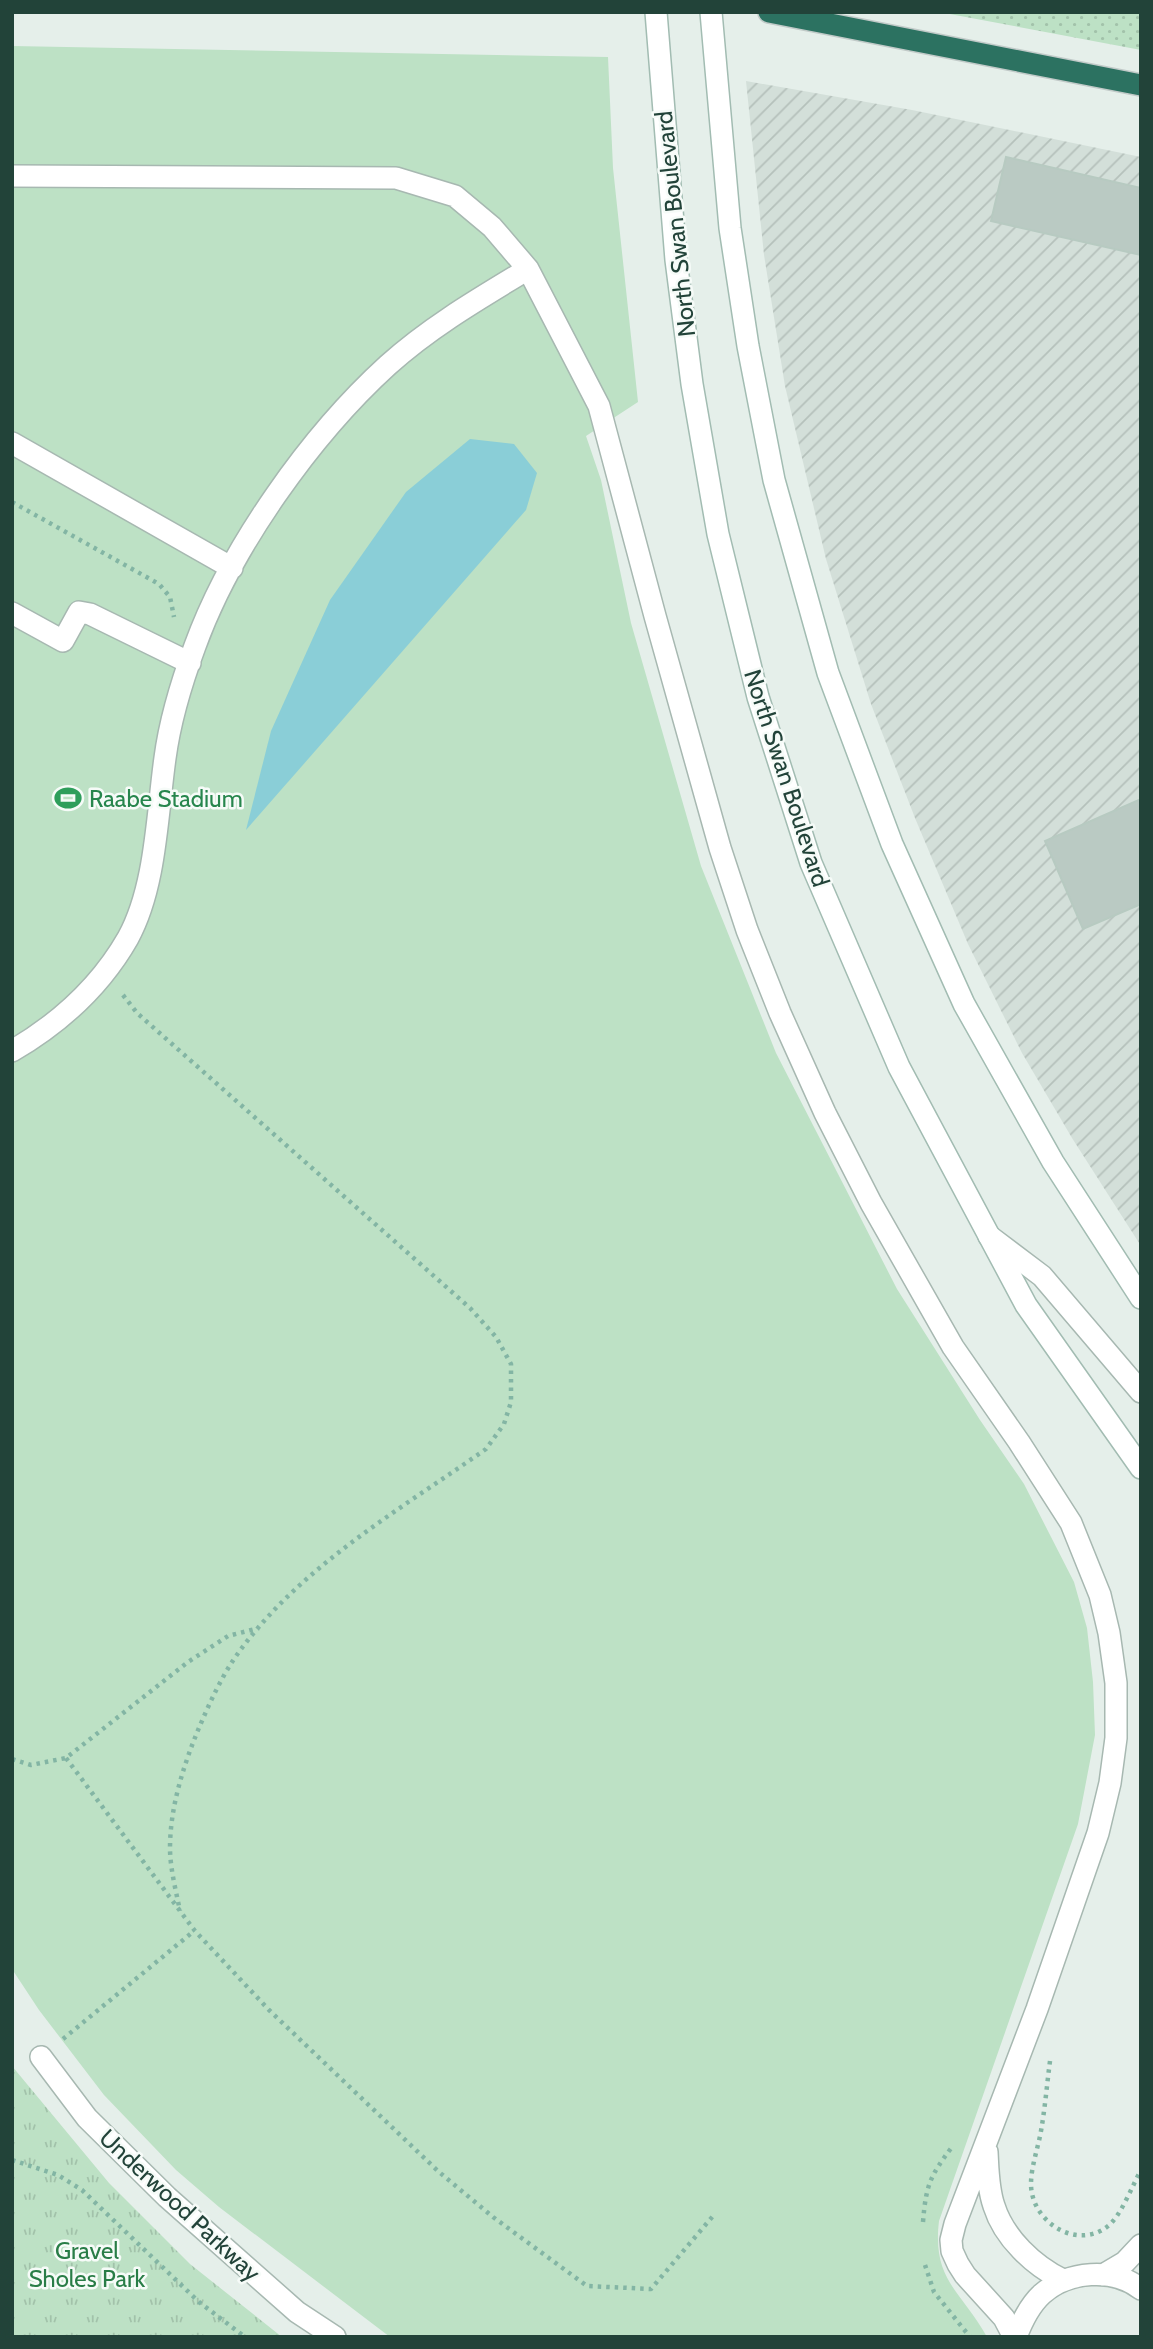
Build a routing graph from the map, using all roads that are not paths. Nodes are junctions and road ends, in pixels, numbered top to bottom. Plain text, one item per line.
1 (656, 12) edge
2 (711, 12) edge
3 (769, 12) edge
4 (1141, 85) edge
5 (12, 176) edge
6 (528, 269) junction
7 (12, 443) edge
8 (232, 568) junction
9 (12, 613) edge
10 (190, 663) junction
11 (12, 1052) edge
12 (989, 1236) junction
13 (1141, 1298) edge
14 (1141, 1392) edge
15 (1141, 1468) edge
16 (41, 2057) road end
17 (987, 2144) junction
18 (1141, 2245) edge
19 (1103, 2276) junction
20 (1063, 2280) junction
21 (1141, 2289) edge
22 (335, 2337) edge
23 (1015, 2337) edge

1 - 12 main road, North Swan Boulevard
2 - 13 main road
3 - 4 highway
5 - 6 main road
6 - 8 main road
6 - 17 main road
7 - 8 main road
8 - 10 main road
9 - 10 main road
10 - 11 main road
12 - 14 main road
12 - 15 main road, North Swan Boulevard
16 - 22 main road, Underwood Parkway
17 - 20 main road
17 - 23 main road
18 - 19 main road
19 - 20 main road
19 - 21 main road
20 - 23 main road

